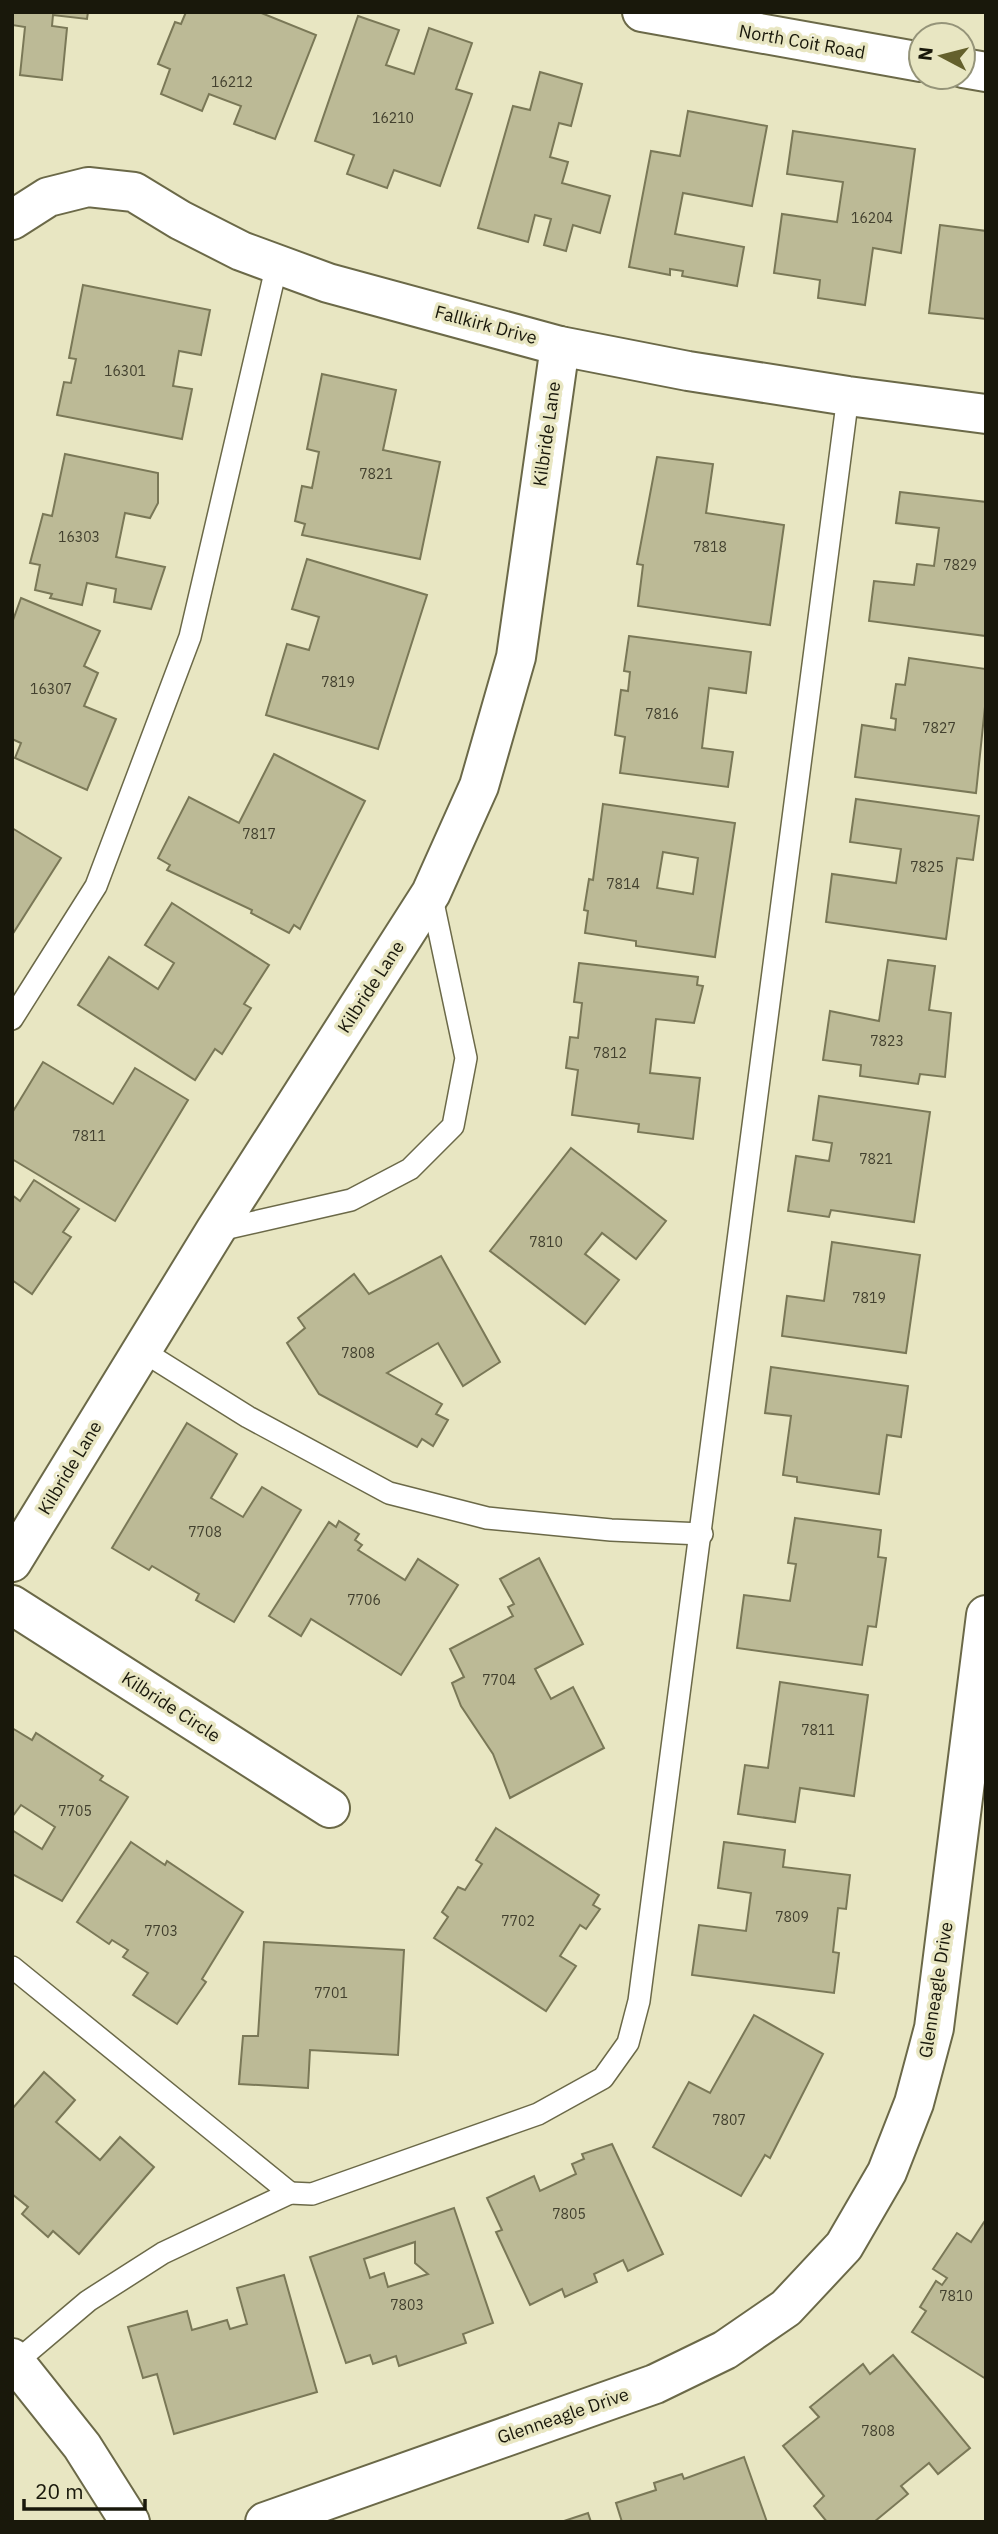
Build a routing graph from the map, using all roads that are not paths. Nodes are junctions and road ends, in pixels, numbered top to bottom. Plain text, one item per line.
1 (642, 12) edge
2 (907, 59) edge
3 (12, 220) edge
4 (277, 264) junction
5 (560, 346) junction
6 (848, 396) junction
7 (986, 414) edge
8 (431, 893) junction
9 (12, 1019) edge
10 (215, 1231) junction
11 (141, 1350) junction
12 (702, 1534) junction
13 (12, 1562) edge
14 (12, 1605) edge
15 (986, 1615) edge
16 (330, 1808) dead end
17 (12, 1967) edge
18 (290, 2193) junction
19 (14, 2360) edge
20 (130, 2522) edge
21 (265, 2522) edge

1 - 2 street, North Coit Road
3 - 4 street, Fallkirk Drive
4 - 5 street, Fallkirk Drive
4 - 9 lane
5 - 6 street, Fallkirk Drive
5 - 8 street, Kilbride Lane
6 - 7 street, Fallkirk Drive
6 - 12 lane
8 - 10 street, Kilbride Lane
8 - 10 lane
10 - 11 street, Kilbride Lane
11 - 12 lane
11 - 13 street, Kilbride Lane
12 - 18 lane
14 - 16 street, Kilbride Circle
15 - 21 street, Glenneagle Drive
17 - 18 lane
18 - 19 lane
19 - 20 street

